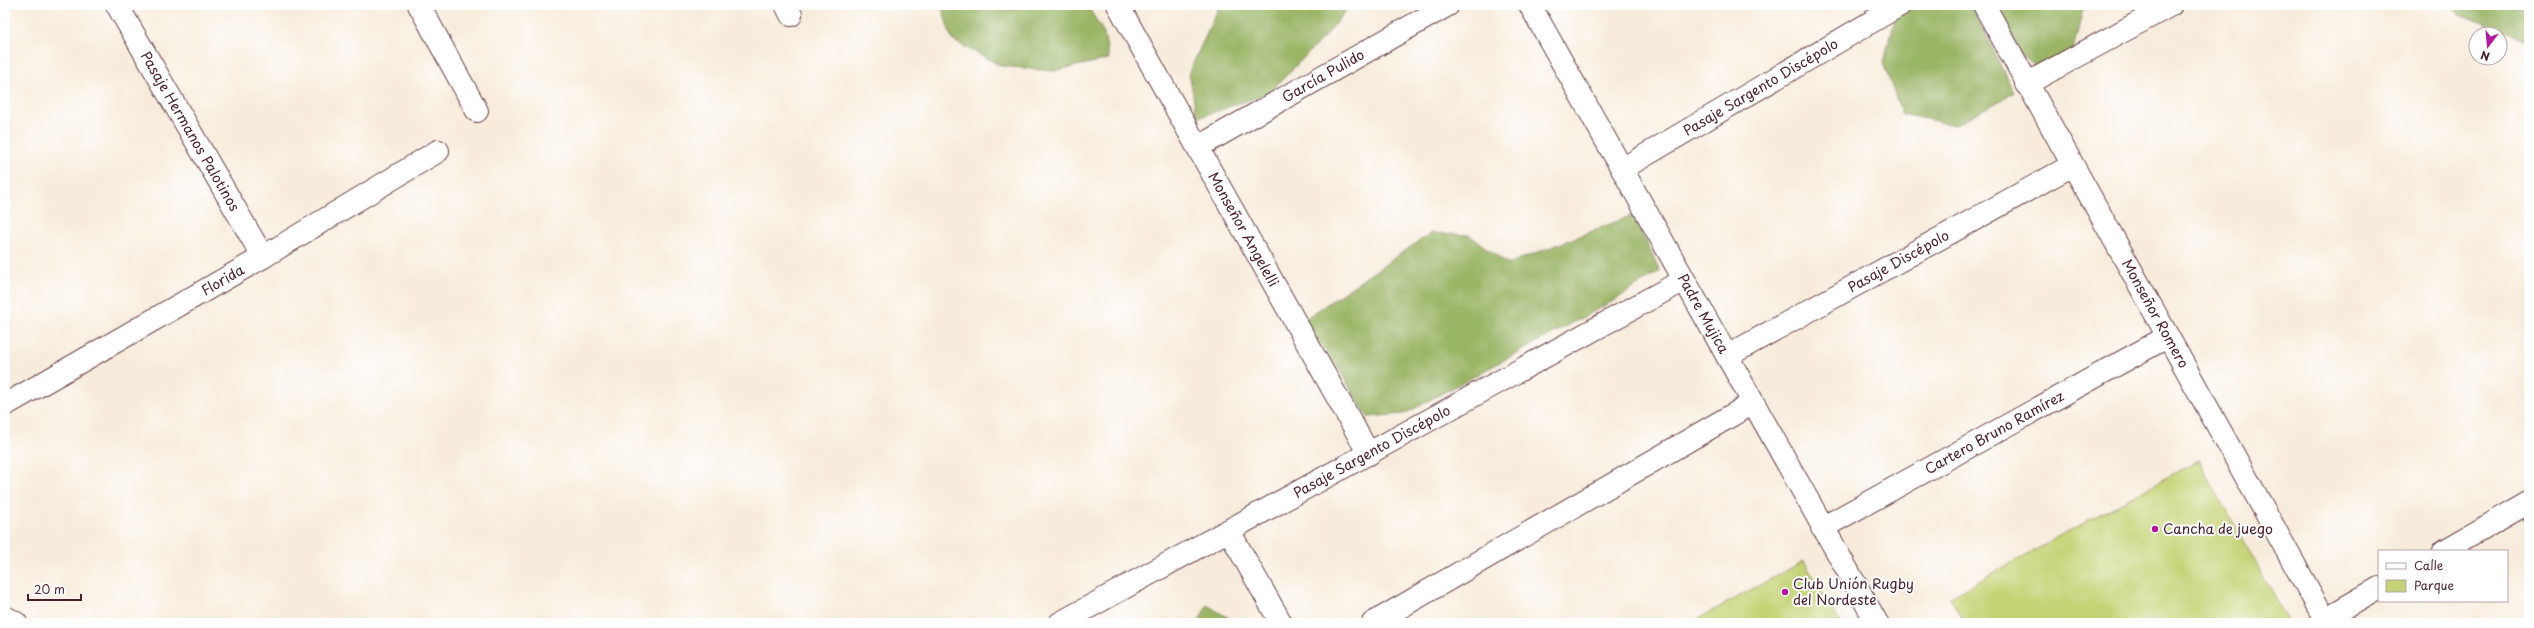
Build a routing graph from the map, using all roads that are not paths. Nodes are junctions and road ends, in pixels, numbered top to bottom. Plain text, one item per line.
1 (117, 5) edge
2 (419, 5) edge
3 (1118, 5) edge
4 (1448, 5) edge
5 (1530, 5) edge
6 (1900, 5) edge
7 (1984, 5) edge
8 (2171, 5) edge
9 (2026, 84) junction
10 (477, 111) dead end
11 (1198, 146) junction
12 (438, 151) dead end
13 (2071, 166) junction
14 (1622, 169) junction
15 (263, 257) junction
16 (1684, 280) junction
17 (2167, 337) junction
18 (1726, 356) junction
19 (1753, 403) junction
20 (5, 405) edge
21 (1369, 454) junction
22 (2529, 502) edge
23 (1822, 528) junction
24 (1229, 531) junction
25 (2446, 550) edge
26 (2378, 589) edge
27 (5, 617) edge
28 (2326, 621) edge
29 (16, 623) edge
30 (1060, 623) edge
31 (1281, 623) edge
32 (1373, 623) edge
33 (1877, 623) edge

1 - 15 street, Pasaje Hermanos Palotinos
2 - 10 street
3 - 11 street, Monseñor Angelelli
4 - 11 street, García Pulido
5 - 14 street, Padre Mujica
6 - 14 street, Pasaje Sargento Discépolo
7 - 9 street, Monseñor Romero
8 - 9 street
9 - 13 street, Monseñor Romero
11 - 21 street, Monseñor Angelelli
12 - 15 street, Florida
13 - 17 street, Monseñor Romero
13 - 18 street, Pasaje Discépolo
14 - 16 street, Padre Mujica
15 - 20 street, Florida
16 - 18 street, Padre Mujica
16 - 21 street, Pasaje Sargento Discépolo
17 - 23 street, Cartero Bruno Ramírez
17 - 28 street, Monseñor Romero
18 - 19 street, Padre Mujica
19 - 23 street, Padre Mujica
19 - 32 street
21 - 24 street, Pasaje Sargento Discépolo
22 - 25 street
23 - 33 street, Padre Mujica
24 - 30 street, Pasaje Sargento Discépolo
24 - 31 street
26 - 28 street
27 - 29 street

